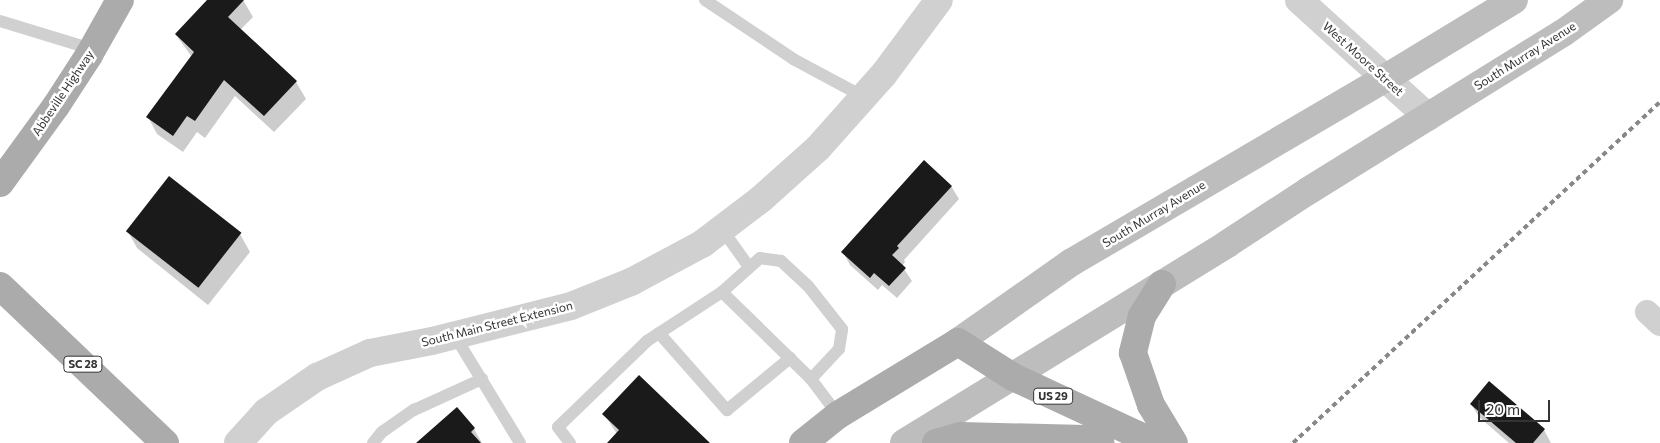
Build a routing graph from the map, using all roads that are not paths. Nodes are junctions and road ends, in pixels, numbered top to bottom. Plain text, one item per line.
1 (120, 0) edge
2 (705, 0) edge
3 (939, 0) edge
4 (1299, 0) edge
5 (1514, 0) edge
6 (1609, 0) edge
7 (0, 21) edge
8 (92, 50) junction
9 (1384, 79) junction
10 (864, 97) junction
11 (1428, 117) junction
12 (0, 183) edge
13 (722, 229) junction
14 (750, 266) junction
15 (1162, 284) junction
16 (0, 286) edge
17 (722, 292) junction
18 (659, 333) junction
19 (455, 336) junction
20 (958, 342) junction
21 (790, 358) junction
22 (1013, 377) junction
23 (482, 379) junction
24 (811, 379) junction
25 (838, 415) junction
26 (165, 443) edge
27 (238, 443) edge
28 (373, 443) edge
29 (520, 443) edge
30 (570, 443) edge
31 (804, 443) edge
32 (904, 443) edge
33 (936, 443) edge
34 (1100, 443) edge
35 (1151, 443) edge
36 (1174, 443) edge

1 - 8 main road, Abbeville Highway
2 - 10 lane
3 - 10 street, South Main Street Extension
4 - 9 street, West Moore Street
5 - 9 main road, South Murray Avenue
6 - 11 main road, South Murray Avenue
7 - 8 lane
8 - 12 main road, Abbeville Highway
9 - 11 street, West Moore Street
9 - 20 main road, South Murray Avenue
10 - 13 street, South Main Street Extension
11 - 15 main road, South Murray Avenue
13 - 14 lane
13 - 19 street, South Main Street Extension
14 - 17 lane
14 - 24 lane
15 - 22 main road, South Murray Avenue
15 - 36 main road
16 - 26 main road, SC 28
17 - 18 lane
17 - 21 lane
18 - 21 lane
18 - 30 lane
19 - 23 lane
19 - 27 street, South Main Street Extension
20 - 22 main road, US 29
20 - 25 main road, South Murray Avenue
21 - 24 lane
22 - 32 main road, South Murray Avenue
22 - 35 main road, US 29
23 - 28 lane
23 - 29 lane
24 - 25 lane
25 - 31 main road, South Murray Avenue
33 - 34 main road

